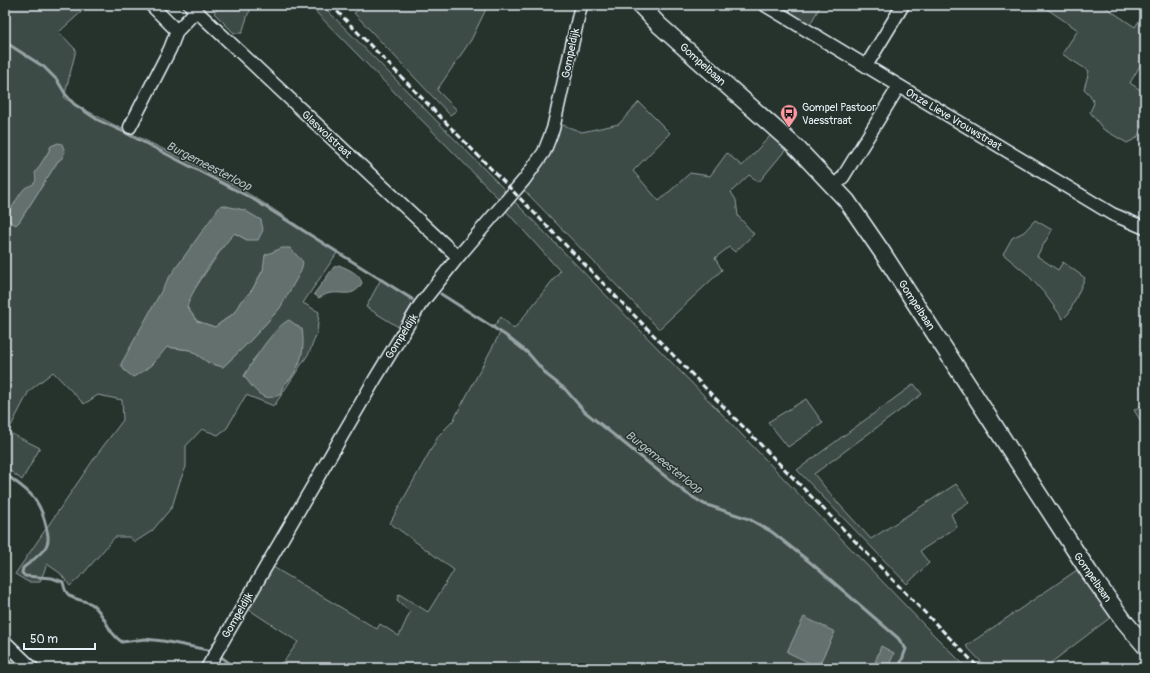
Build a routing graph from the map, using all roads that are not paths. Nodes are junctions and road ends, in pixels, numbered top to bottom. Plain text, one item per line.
1 (151, 5) edge
2 (581, 5) edge
3 (640, 5) edge
4 (765, 5) edge
5 (903, 5) edge
6 (193, 8) edge
7 (177, 30) junction
8 (866, 66) junction
9 (899, 86) junction
10 (130, 127) dead end
11 (834, 186) junction
12 (1145, 228) edge
13 (458, 257) junction
14 (5, 642) edge
15 (1145, 646) edge
16 (32, 668) edge
17 (207, 668) edge

1 - 7 street
2 - 13 street, Gompeldijk
3 - 11 street, Gompelbaan
4 - 8 street, Onze Lieve Vrouwstraat
5 - 8 street
6 - 7 street, Glaswolstraat
6 - 13 street, Glaswolstraat
7 - 10 street, Glaswolstraat
8 - 9 street, Onze Lieve Vrouwstraat
9 - 11 street
9 - 12 street, Onze Lieve Vrouwstraat
11 - 15 street, Gompelbaan
13 - 17 street, Gompeldijk
14 - 16 street

